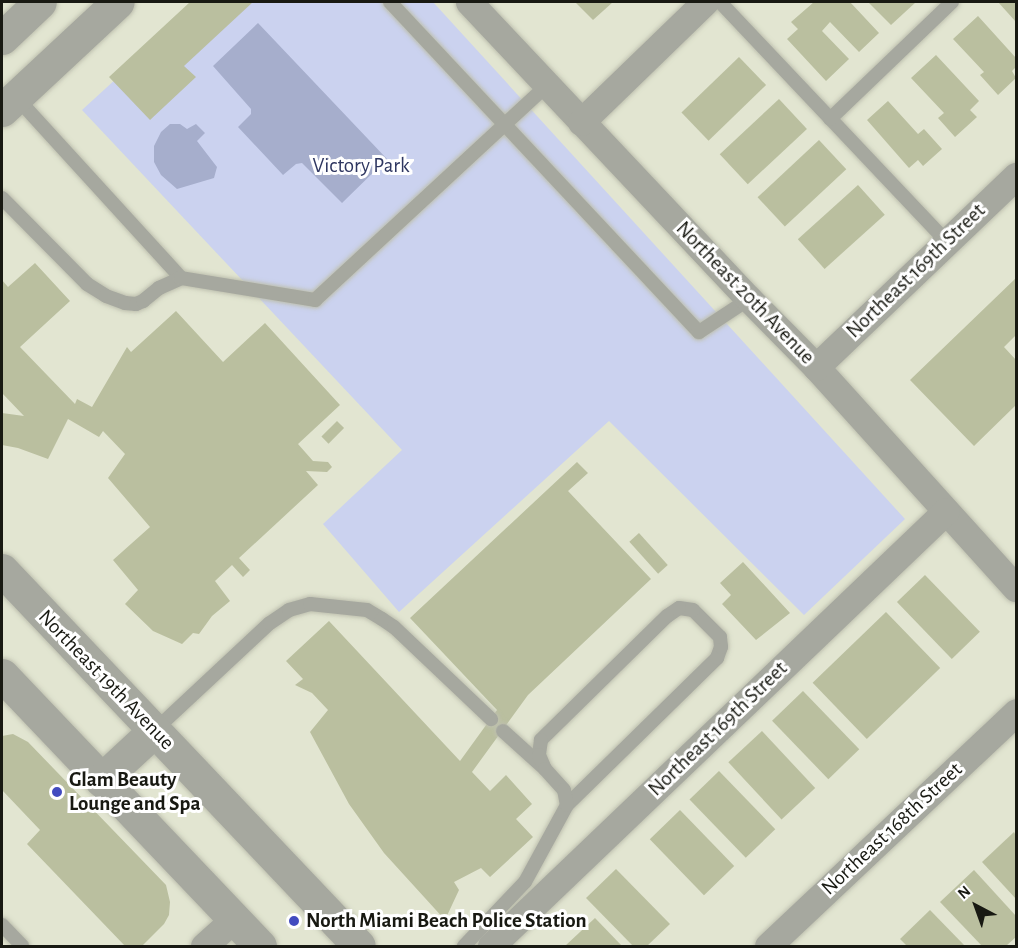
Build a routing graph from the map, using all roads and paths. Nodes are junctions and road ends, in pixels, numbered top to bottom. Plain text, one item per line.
1 (40, 2) edge
2 (118, 2) edge
3 (390, 2) edge
4 (470, 2) edge
5 (705, 2) edge
6 (720, 2) edge
7 (952, 2) edge
8 (2, 38) edge
9 (547, 85) junction
10 (8, 103) edge
11 (830, 118) junction
12 (581, 122) junction
13 (505, 124) junction
14 (1017, 176) edge
15 (2, 198) edge
16 (947, 242) junction
17 (181, 278) junction
18 (749, 299) junction
19 (816, 367) junction
20 (946, 512) junction
21 (2, 570) edge
22 (1014, 580) edge
23 (2, 675) edge
24 (1017, 712) edge
25 (491, 720) dead end
26 (154, 731) junction
27 (503, 731) dead end
28 (545, 770) junction
29 (101, 780) junction
30 (567, 805) junction
31 (234, 919) junction
32 (2, 925) edge
33 (22, 946) edge
34 (204, 946) edge
35 (260, 946) edge
36 (359, 946) edge
37 (464, 946) edge
38 (490, 946) edge
39 (768, 946) edge

1 - 8 street
2 - 10 street
3 - 13 lane
4 - 9 street, Northeast 20th Avenue
5 - 12 street
6 - 11 lane
7 - 11 lane
9 - 12 street, Northeast 20th Avenue
9 - 13 lane
10 - 17 lane
11 - 16 lane
12 - 18 street, Northeast 20th Avenue
13 - 17 lane
13 - 18 lane
14 - 16 street, Northeast 169th Street
15 - 17 lane
16 - 19 street, Northeast 169th Street
18 - 19 street, Northeast 20th Avenue
19 - 20 street, Northeast 20th Avenue
20 - 22 street, Northeast 20th Avenue
20 - 38 street, Northeast 169th Street
21 - 26 street, Northeast 19th Avenue
23 - 29 street
24 - 39 street, Northeast 168th Street
25 - 26 lane
26 - 29 street
26 - 36 street, Northeast 19th Avenue
27 - 28 lane
28 - 30 lane
28 - 30 lane
29 - 31 street
30 - 37 lane
31 - 34 street
31 - 35 street
32 - 33 lane

